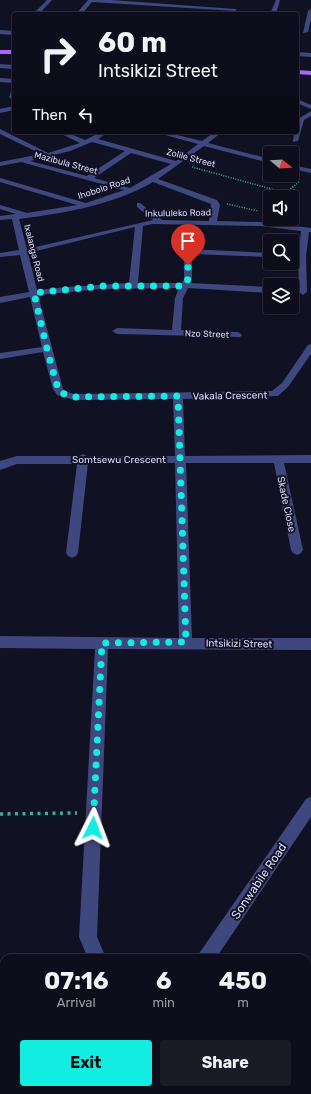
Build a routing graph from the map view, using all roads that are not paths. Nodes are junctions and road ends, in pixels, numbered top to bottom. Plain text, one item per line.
1 (50, 0) edge
2 (90, 0) edge
3 (190, 0) edge
4 (278, 0) edge
5 (137, 2) edge
6 (186, 7) junction
7 (131, 9) dead end
8 (236, 10) edge
9 (311, 11) edge
10 (38, 12) edge
11 (81, 12) edge
12 (182, 12) edge
13 (274, 12) edge
14 (310, 17) edge
15 (0, 32) edge
16 (305, 32) dead end
17 (12, 33) edge
18 (0, 52) edge
19 (12, 52) edge
20 (299, 54) edge
21 (311, 55) edge
22 (0, 66) edge
23 (12, 67) edge
24 (299, 72) edge
25 (311, 73) edge
26 (0, 80) edge
27 (12, 81) edge
28 (311, 97) edge
29 (299, 100) edge
30 (299, 102) edge
31 (311, 107) edge
32 (12, 108) edge
33 (0, 111) edge
34 (311, 113) edge
35 (299, 127) edge
36 (3, 133) edge
37 (66, 134) edge
38 (103, 134) edge
39 (165, 134) edge
40 (216, 134) edge
41 (297, 134) edge
42 (0, 138) edge
43 (296, 140) dead end
44 (89, 142) junction
45 (203, 144) junction
46 (129, 151) junction
47 (47, 155) junction
48 (263, 159) edge
49 (20, 160) junction
50 (177, 163) junction
51 (0, 164) edge
52 (299, 168) edge
53 (311, 171) edge
54 (89, 178) junction
55 (153, 179) junction
56 (0, 180) edge
57 (131, 190) junction
58 (84, 205) junction
59 (140, 205) dead end
60 (0, 207) edge
61 (29, 216) junction
62 (15, 217) junction
63 (0, 218) edge
64 (160, 222) junction
65 (213, 222) junction
66 (140, 224) junction
67 (308, 230) edge
68 (24, 252) junction
69 (0, 255) edge
70 (263, 255) edge
71 (307, 257) edge
72 (133, 285) junction
73 (184, 286) junction
74 (263, 290) edge
75 (34, 293) junction
76 (307, 293) edge
77 (0, 300) edge
78 (117, 331) dead end
79 (176, 333) junction
80 (237, 335) dead end
81 (311, 347) edge
82 (47, 349) junction
83 (0, 356) edge
84 (178, 396) junction
85 (83, 458) junction
86 (180, 458) junction
87 (278, 458) junction
88 (311, 459) edge
89 (0, 466) edge
90 (297, 550) dead end
91 (72, 553) dead end
92 (0, 642) edge
93 (186, 642) junction
94 (102, 643) junction
95 (311, 644) edge
96 (311, 804) edge
97 (95, 954) edge
98 (209, 954) edge

1 - 10 street
2 - 5 street
2 - 11 street
3 - 6 street
4 - 13 street
5 - 6 street
5 - 7 street
6 - 8 street
6 - 12 street
9 - 14 street
14 - 16 street
15 - 17 street
18 - 19 main road
20 - 21 street
22 - 23 street
24 - 25 main road
26 - 27 street
28 - 29 street
30 - 31 street
32 - 33 street
34 - 35 street
36 - 42 street
36 - 47 street
37 - 44 street, Zolile Street
38 - 44 street
39 - 45 street
40 - 45 street, Ihobolo Road
41 - 43 street
44 - 46 street, Zolile Street
44 - 47 street
45 - 48 street
45 - 50 street, Ihobolo Road
46 - 50 street, Zolile Street
46 - 54 street
47 - 49 street
49 - 51 street
49 - 54 street, Mazibula Street
50 - 55 street, Ihobolo Road
52 - 53 street
54 - 57 street, Mazibula Street
55 - 57 street, Ihobolo Road
55 - 65 street
56 - 58 street
57 - 58 street, Ihobolo Road
58 - 61 street, Ihobolo Road
59 - 64 street
60 - 61 street
61 - 62 street, Ihobolo Road
62 - 63 street, Ihobolo Road
62 - 68 street, Ixalanga Road
64 - 65 street, Inkululeko Road
64 - 66 street, Inkululeko Road
65 - 67 street, Inkululeko Road
66 - 68 street, Inkululeko Road
66 - 72 street
67 - 71 street
68 - 69 street, Inkululeko Road
68 - 75 street, Ixalanga Road
70 - 73 street, Nzo Street
71 - 76 street
72 - 73 street
72 - 75 street
73 - 74 street
73 - 79 street, Nzo Street
75 - 77 street
75 - 82 street, Vakala Crescent
78 - 79 street, Nzo Street
79 - 80 street, Nzo Street
81 - 84 street, Vakala Crescent
82 - 83 street
82 - 84 street, Vakala Crescent
84 - 86 street
85 - 86 street, Somtsewu Crescent
85 - 89 street, Somtsewu Crescent
85 - 91 street
86 - 87 street, Somtsewu Crescent
86 - 93 street
87 - 88 street, Somtsewu Crescent
87 - 90 street, Skade Close
92 - 94 street, Intsikizi Street
93 - 94 street, Intsikizi Street
93 - 95 street, Intsikizi Street
94 - 97 street
96 - 98 street, Sonwabile Road

